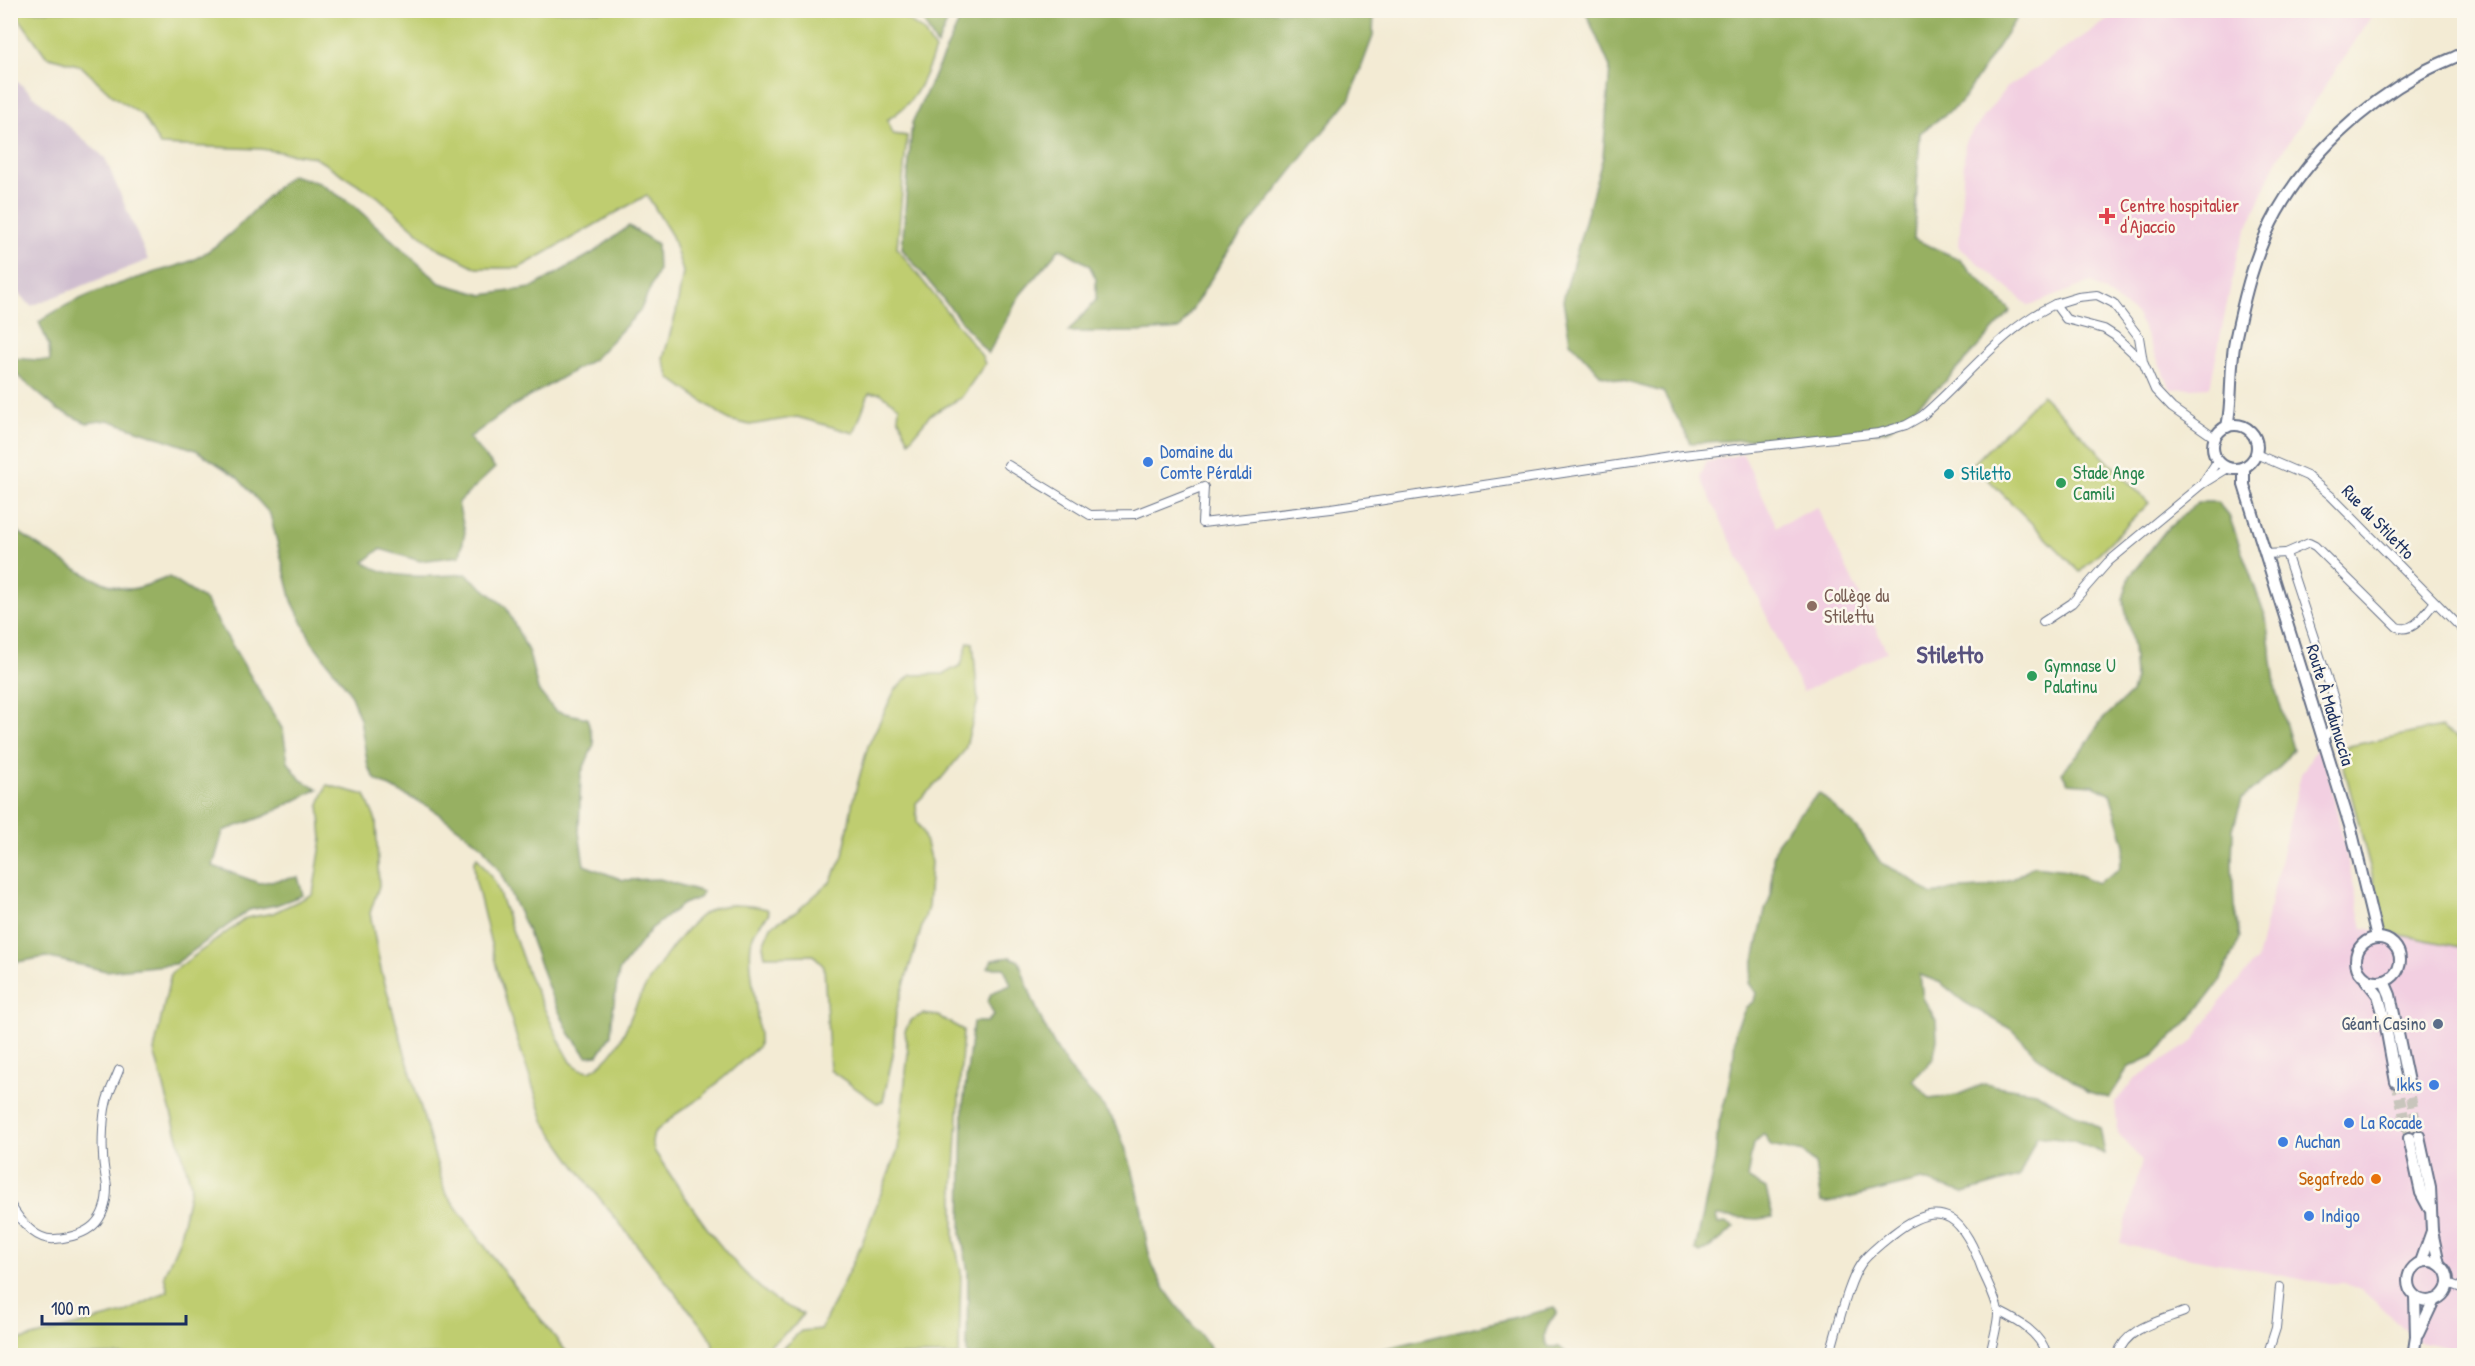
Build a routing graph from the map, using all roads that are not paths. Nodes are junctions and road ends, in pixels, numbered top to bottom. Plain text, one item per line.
1 (2464, 53) edge
2 (2055, 304) junction
3 (2143, 362) junction
4 (2231, 406) junction
5 (2240, 426) junction
6 (2227, 427) junction
7 (2216, 438) junction
8 (2256, 454) junction
9 (2218, 460) junction
10 (1008, 465) dead end
11 (2235, 468) junction
12 (2202, 484) junction
13 (2286, 553) junction
14 (2266, 554) junction
15 (2434, 602) junction
16 (2043, 622) dead end
17 (2464, 632) edge
18 (2323, 738) junction
19 (2377, 937) junction
20 (2364, 977) junction
21 (2384, 981) junction
22 (119, 1070) dead end
23 (2414, 1137) tunnel mouth
24 (10, 1204) edge
25 (2432, 1231) junction
26 (2421, 1262) junction
27 (2439, 1264) junction
28 (2448, 1282) junction
29 (2280, 1287) dead end
30 (2464, 1289) edge
31 (2415, 1296) junction
32 (2434, 1300) junction
33 (1998, 1311) junction
34 (2184, 1312) dead end
35 (2416, 1336) junction
36 (1829, 1356) edge
37 (1990, 1356) edge
38 (2047, 1356) edge
39 (2117, 1356) edge
40 (2267, 1356) edge
41 (2413, 1356) edge

1 - 4 main road
2 - 3 street
2 - 3 street
2 - 10 street
3 - 7 street
4 - 5 main road
4 - 6 main road
5 - 6 main road
5 - 8 main road
6 - 7 main road
7 - 9 main road
8 - 11 main road
8 - 15 street, Rue du Stiletto
9 - 11 main road
9 - 12 street
11 - 12 street
11 - 14 main road, Route À Madunuccia
12 - 16 street
13 - 14 street
13 - 15 street
13 - 18 street
14 - 18 main road, Route À Madunuccia
15 - 17 street, Rue du Stiletto
18 - 19 main road, Route À Madunuccia
19 - 20 main road
19 - 21 main road
20 - 21 main road
20 - 21 main road
22 - 24 street
23 - 25 main road
25 - 26 main road
25 - 27 main road
26 - 27 main road
26 - 31 main road
27 - 28 main road
28 - 30 street
28 - 32 main road
29 - 40 street
31 - 32 main road
31 - 35 main road
32 - 35 main road
33 - 36 street
33 - 37 street
33 - 38 street
34 - 39 street
35 - 41 main road

